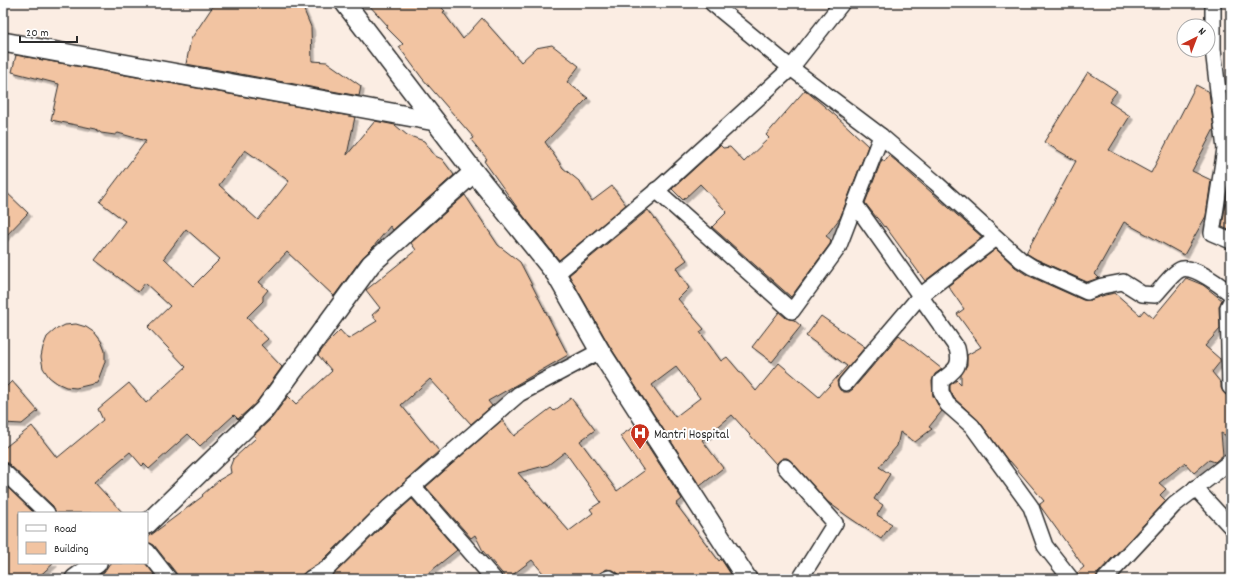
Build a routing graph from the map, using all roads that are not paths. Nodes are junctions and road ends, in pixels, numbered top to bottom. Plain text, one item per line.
1 (345, 3) edge
2 (712, 3) edge
3 (842, 3) edge
4 (1213, 3) edge
5 (3, 42) edge
6 (791, 68) junction
7 (435, 121) junction
8 (881, 136) junction
9 (474, 172) junction
10 (656, 190) junction
11 (855, 204) junction
12 (996, 238) junction
13 (1231, 241) edge
14 (556, 274) junction
15 (1231, 294) edge
16 (920, 296) junction
17 (1231, 301) edge
18 (600, 351) junction
19 (846, 383) dead end
20 (1231, 388) edge
21 (1231, 461) edge
22 (785, 467) dead end
23 (3, 471) edge
24 (413, 486) junction
25 (1195, 488) junction
26 (46, 512) edge
27 (148, 523) edge
28 (1231, 527) edge
29 (148, 552) edge
30 (96, 564) edge
31 (75, 579) edge
32 (169, 579) edge
33 (310, 579) edge
34 (494, 579) edge
35 (606, 579) edge
36 (611, 579) edge
37 (747, 579) edge
38 (800, 579) edge
39 (1071, 579) edge
40 (1105, 579) edge

1 - 7 street
2 - 6 street
3 - 6 street
4 - 13 street
5 - 7 street
6 - 8 street
6 - 10 street
7 - 9 street
8 - 11 street
8 - 12 street
9 - 14 street
9 - 27 street
10 - 11 street
10 - 14 street
11 - 16 street
12 - 15 street
12 - 16 street
14 - 18 street
16 - 19 street
16 - 39 street
17 - 20 street
18 - 24 street
18 - 37 street
21 - 25 street
22 - 38 street
23 - 26 street
24 - 33 street
24 - 34 street
25 - 28 street
25 - 40 street
29 - 32 street
30 - 31 street
35 - 36 street

